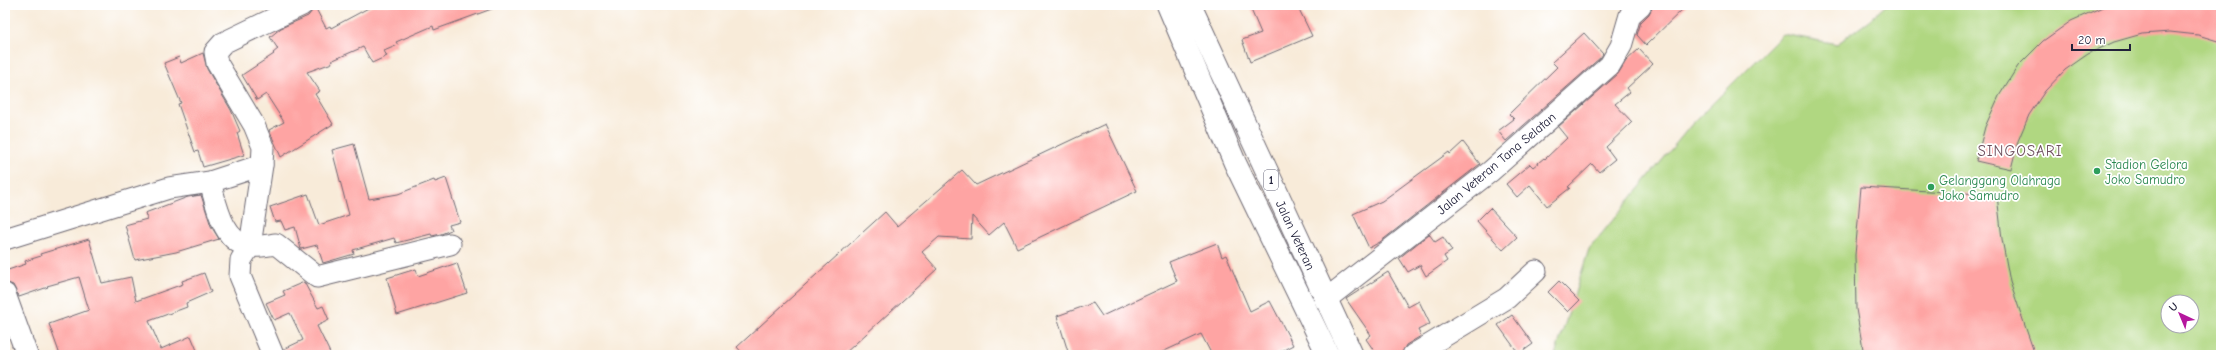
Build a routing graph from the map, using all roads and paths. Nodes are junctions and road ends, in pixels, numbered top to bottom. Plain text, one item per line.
1 (302, 5) edge
2 (1168, 5) edge
3 (1190, 5) edge
4 (1641, 5) edge
5 (262, 165) junction
6 (210, 182) junction
7 (5, 239) edge
8 (450, 244) dead end
9 (250, 246) junction
10 (1536, 271) dead end
11 (5, 294) edge
12 (1326, 300) junction
13 (27, 355) edge
14 (273, 355) edge
15 (1328, 355) edge
16 (1352, 355) edge
17 (1413, 355) edge

1 - 5 street
2 - 15 highway, Jalan Veteran / 1
3 - 12 highway, Jalan Veteran / 1
4 - 12 street, Jalan Veteran Tana Selatan
5 - 6 street
5 - 9 street
6 - 7 street
6 - 9 street
8 - 9 street
9 - 14 street
10 - 17 street
11 - 13 street
12 - 16 highway, Jalan Veteran / 1

